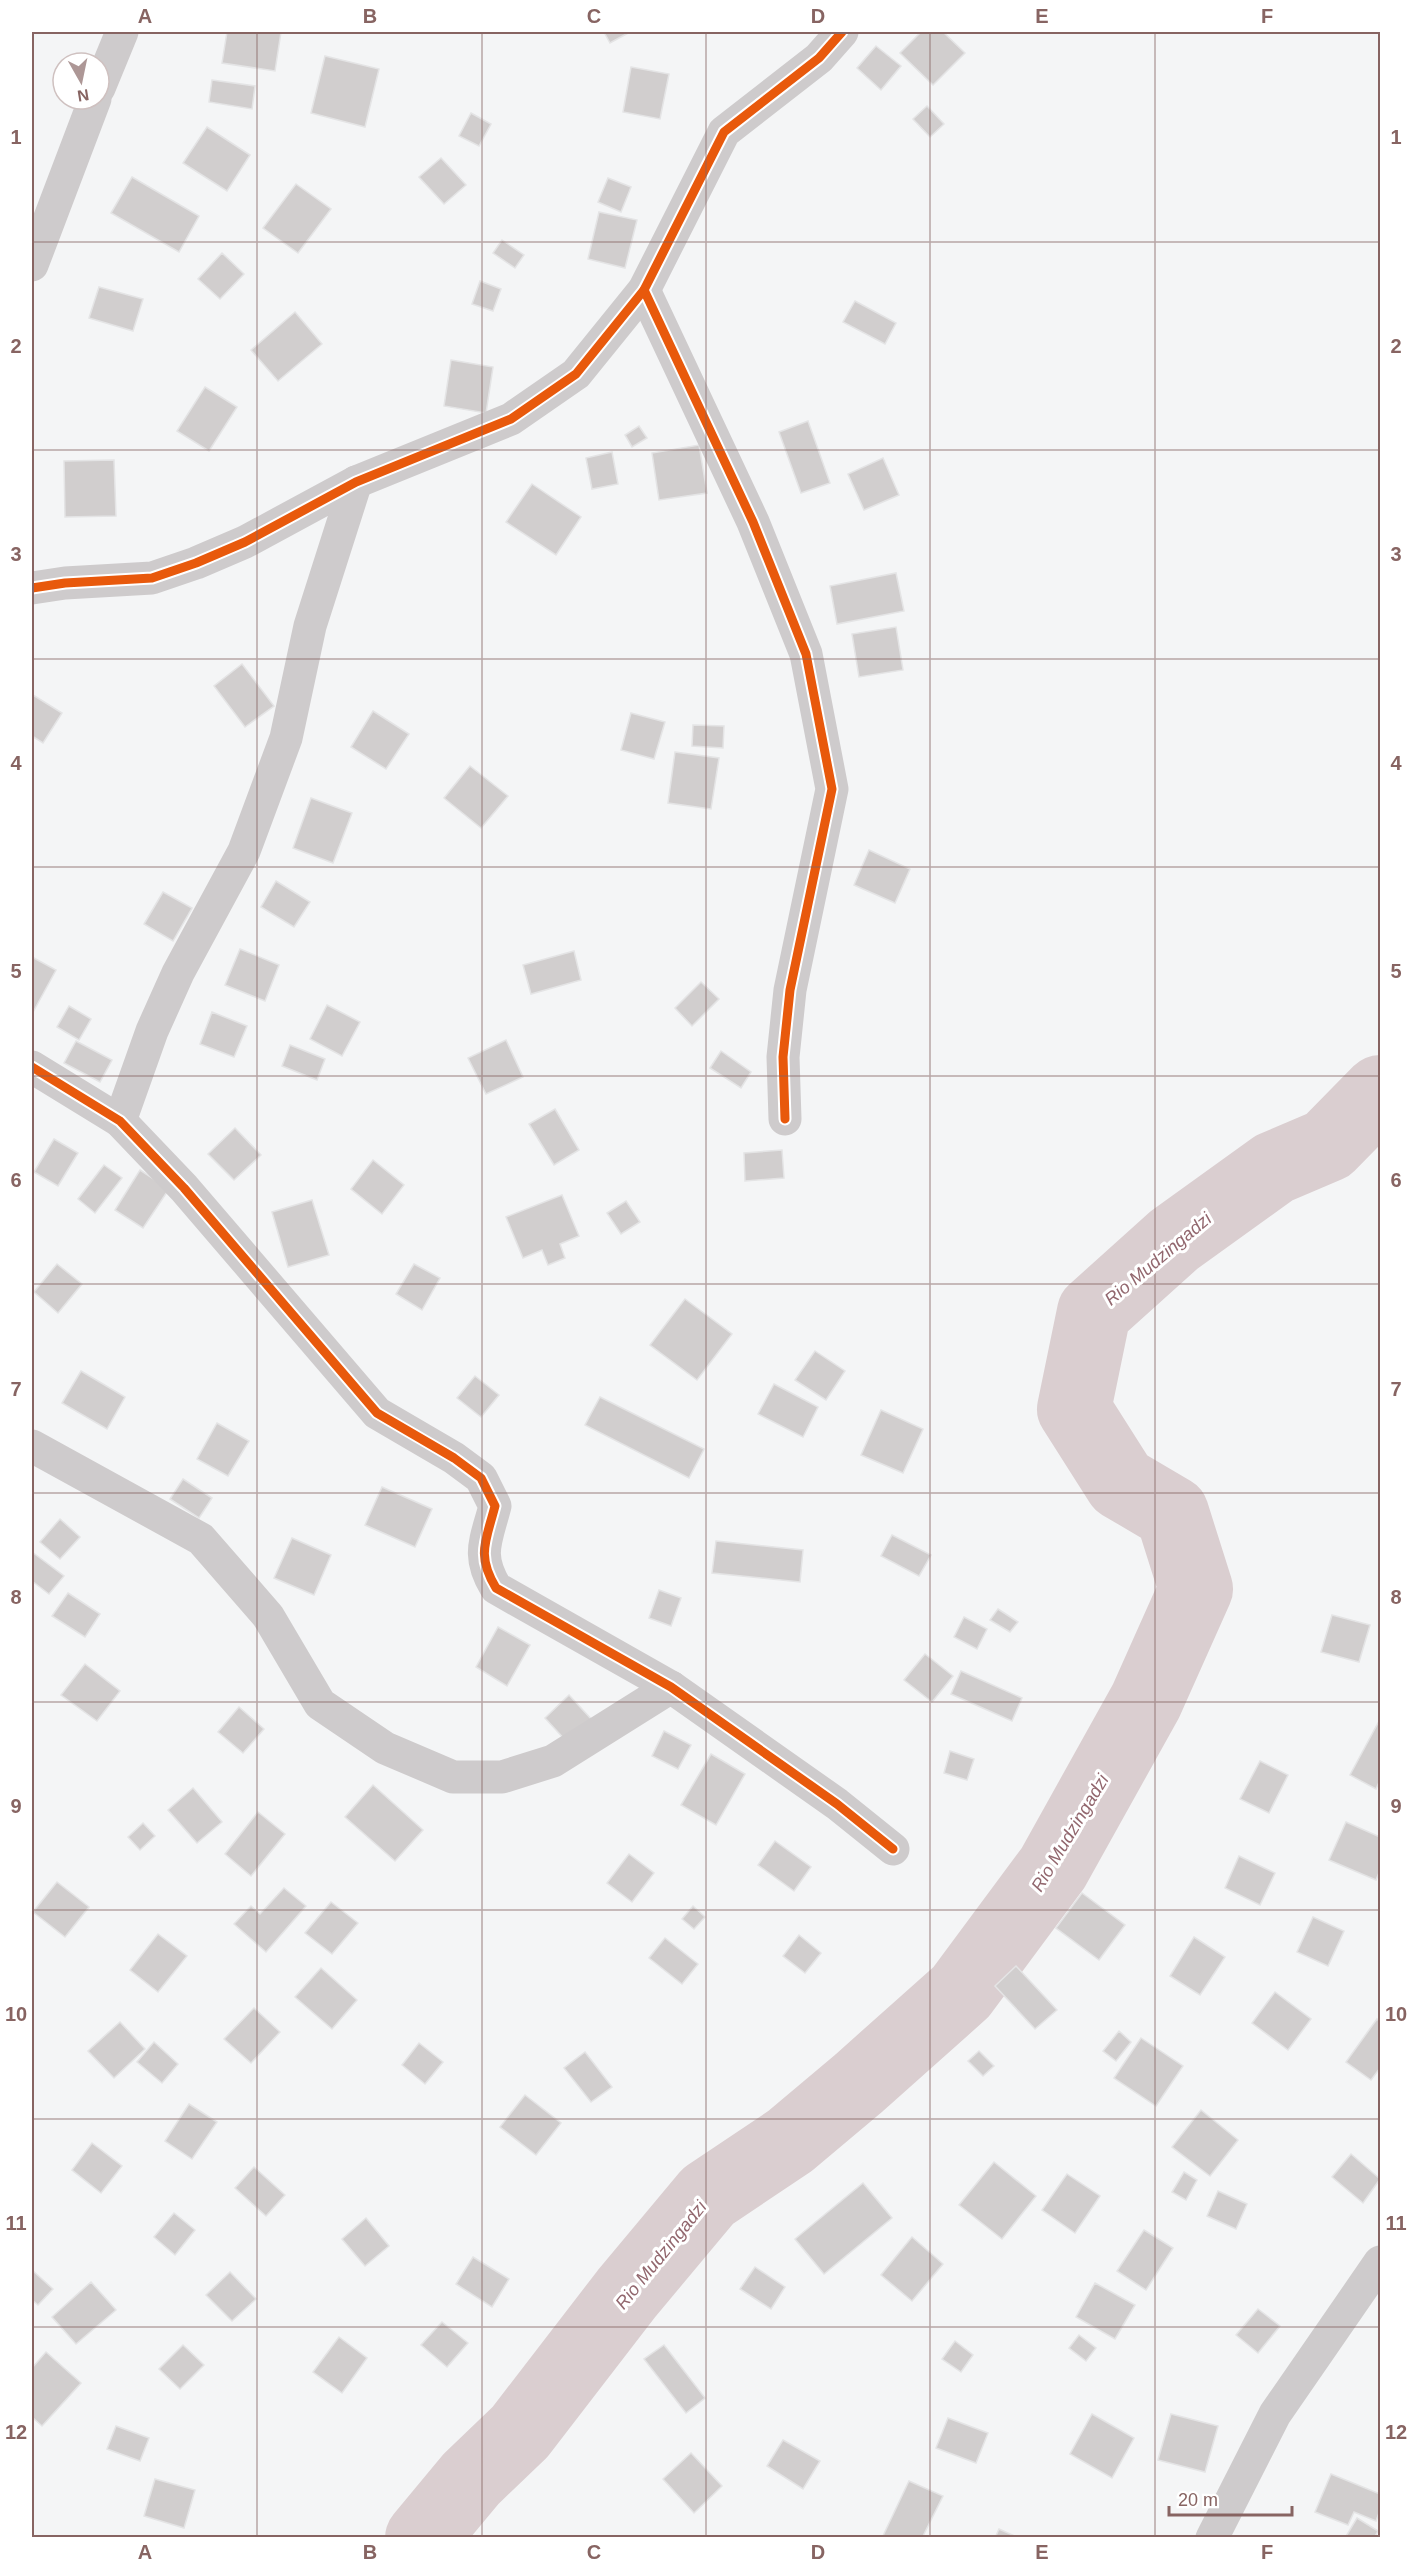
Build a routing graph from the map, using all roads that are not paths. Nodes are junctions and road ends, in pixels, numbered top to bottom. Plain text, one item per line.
1 (123, 32) edge
2 (842, 32) edge
3 (111, 60) edge
4 (90, 111) edge
5 (32, 265) edge
6 (644, 290) junction
7 (356, 482) junction
8 (32, 588) edge
9 (32, 1067) edge
10 (785, 1119) dead end
11 (120, 1121) junction
12 (32, 1446) edge
13 (670, 1687) junction
14 (893, 1849) dead end
15 (1380, 2262) edge
16 (1212, 2538) edge

1 - 3 street
2 - 6 street
4 - 5 street
6 - 7 street
6 - 10 street
7 - 8 street
7 - 11 street
9 - 11 street
11 - 13 street
12 - 13 street
13 - 14 street
15 - 16 street

